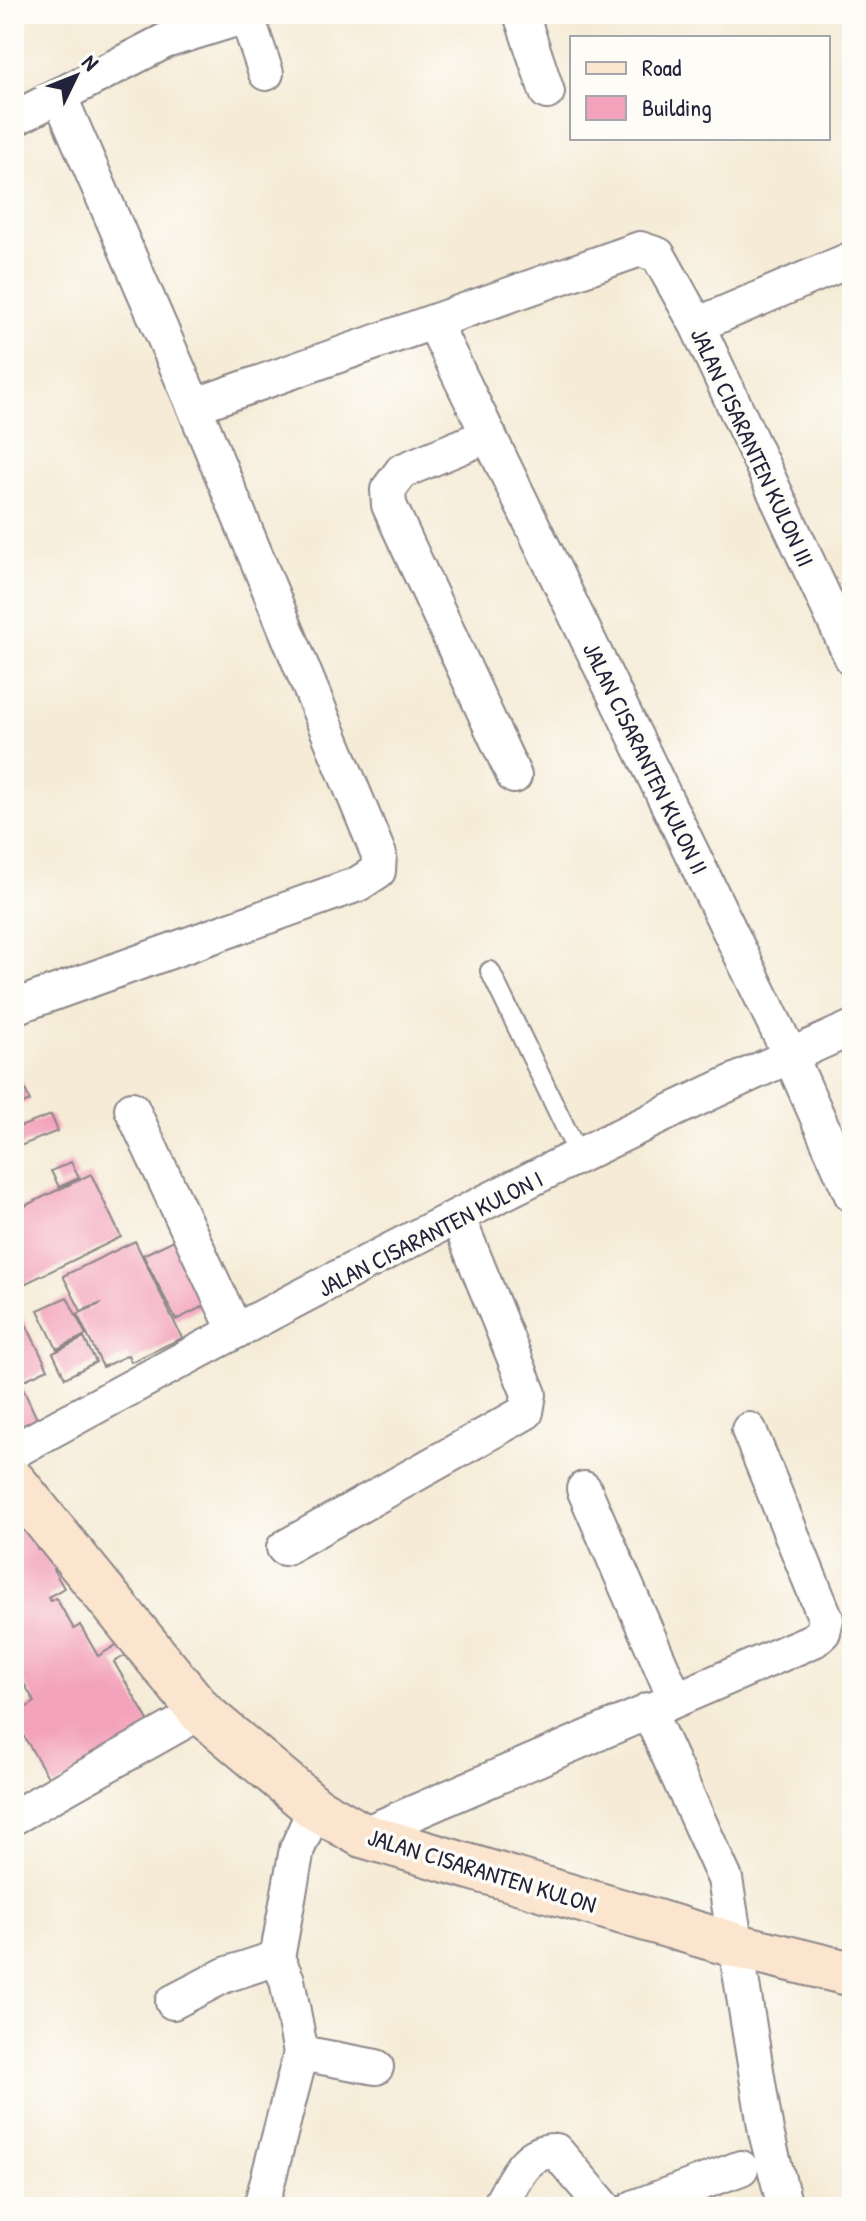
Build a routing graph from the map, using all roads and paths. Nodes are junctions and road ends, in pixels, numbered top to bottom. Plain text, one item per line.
1 (521, 14) edge
2 (248, 15) edge
3 (158, 28) edge
4 (266, 73) dead end
5 (547, 92) dead end
6 (59, 95) junction
7 (14, 119) edge
8 (852, 259) edge
9 (434, 323) junction
10 (697, 325) junction
11 (194, 406) junction
12 (489, 435) junction
13 (852, 658) edge
14 (514, 776) dead end
15 (490, 971) dead end
16 (14, 1007) edge
17 (852, 1028) edge
18 (790, 1055) junction
19 (132, 1109) dead end
20 (580, 1158) junction
21 (852, 1195) edge
22 (458, 1218) junction
23 (235, 1330) junction
24 (749, 1430) dead end
25 (14, 1451) edge
26 (14, 1482) edge
27 (584, 1489) dead end
28 (284, 1548) dead end
29 (662, 1704) junction
30 (201, 1712) junction
31 (315, 1808) junction
32 (14, 1817) edge
33 (362, 1835) junction
34 (738, 1946) junction
35 (277, 1958) junction
36 (852, 1974) edge
37 (173, 2002) dead end
38 (301, 2053) junction
39 (376, 2067) dead end
40 (741, 2168) dead end
41 (261, 2207) edge
42 (499, 2207) edge
43 (604, 2207) edge
44 (635, 2207) edge
45 (785, 2207) edge

1 - 5 street
2 - 3 street
2 - 4 street
3 - 6 street
6 - 7 street
6 - 11 street
8 - 10 street
9 - 10 street, JALAN CISARANTEN KULON III
9 - 11 street
9 - 12 street, JALAN CISARANTEN KULON II
10 - 13 street, JALAN CISARANTEN KULON III
11 - 16 street
12 - 14 street
12 - 18 street, JALAN CISARANTEN KULON II
15 - 20 lane
17 - 18 street, JALAN CISARANTEN KULON I
18 - 20 street, JALAN CISARANTEN KULON I
18 - 21 street, JALAN CISARANTEN KULON II
19 - 23 street
20 - 22 street, JALAN CISARANTEN KULON I
22 - 23 street, JALAN CISARANTEN KULON I
22 - 28 street
23 - 25 street, JALAN CISARANTEN KULON I
24 - 29 street
26 - 30 main road, JALAN CISARANTEN KULON
27 - 29 street
29 - 33 street
29 - 34 street
30 - 31 main road, JALAN CISARANTEN KULON
30 - 32 street
31 - 33 main road, JALAN CISARANTEN KULON
31 - 35 street
33 - 34 main road, JALAN CISARANTEN KULON
34 - 36 main road, JALAN CISARANTEN KULON
34 - 45 street
35 - 37 street
35 - 38 street
38 - 39 street
38 - 41 street
40 - 44 street
42 - 43 street

